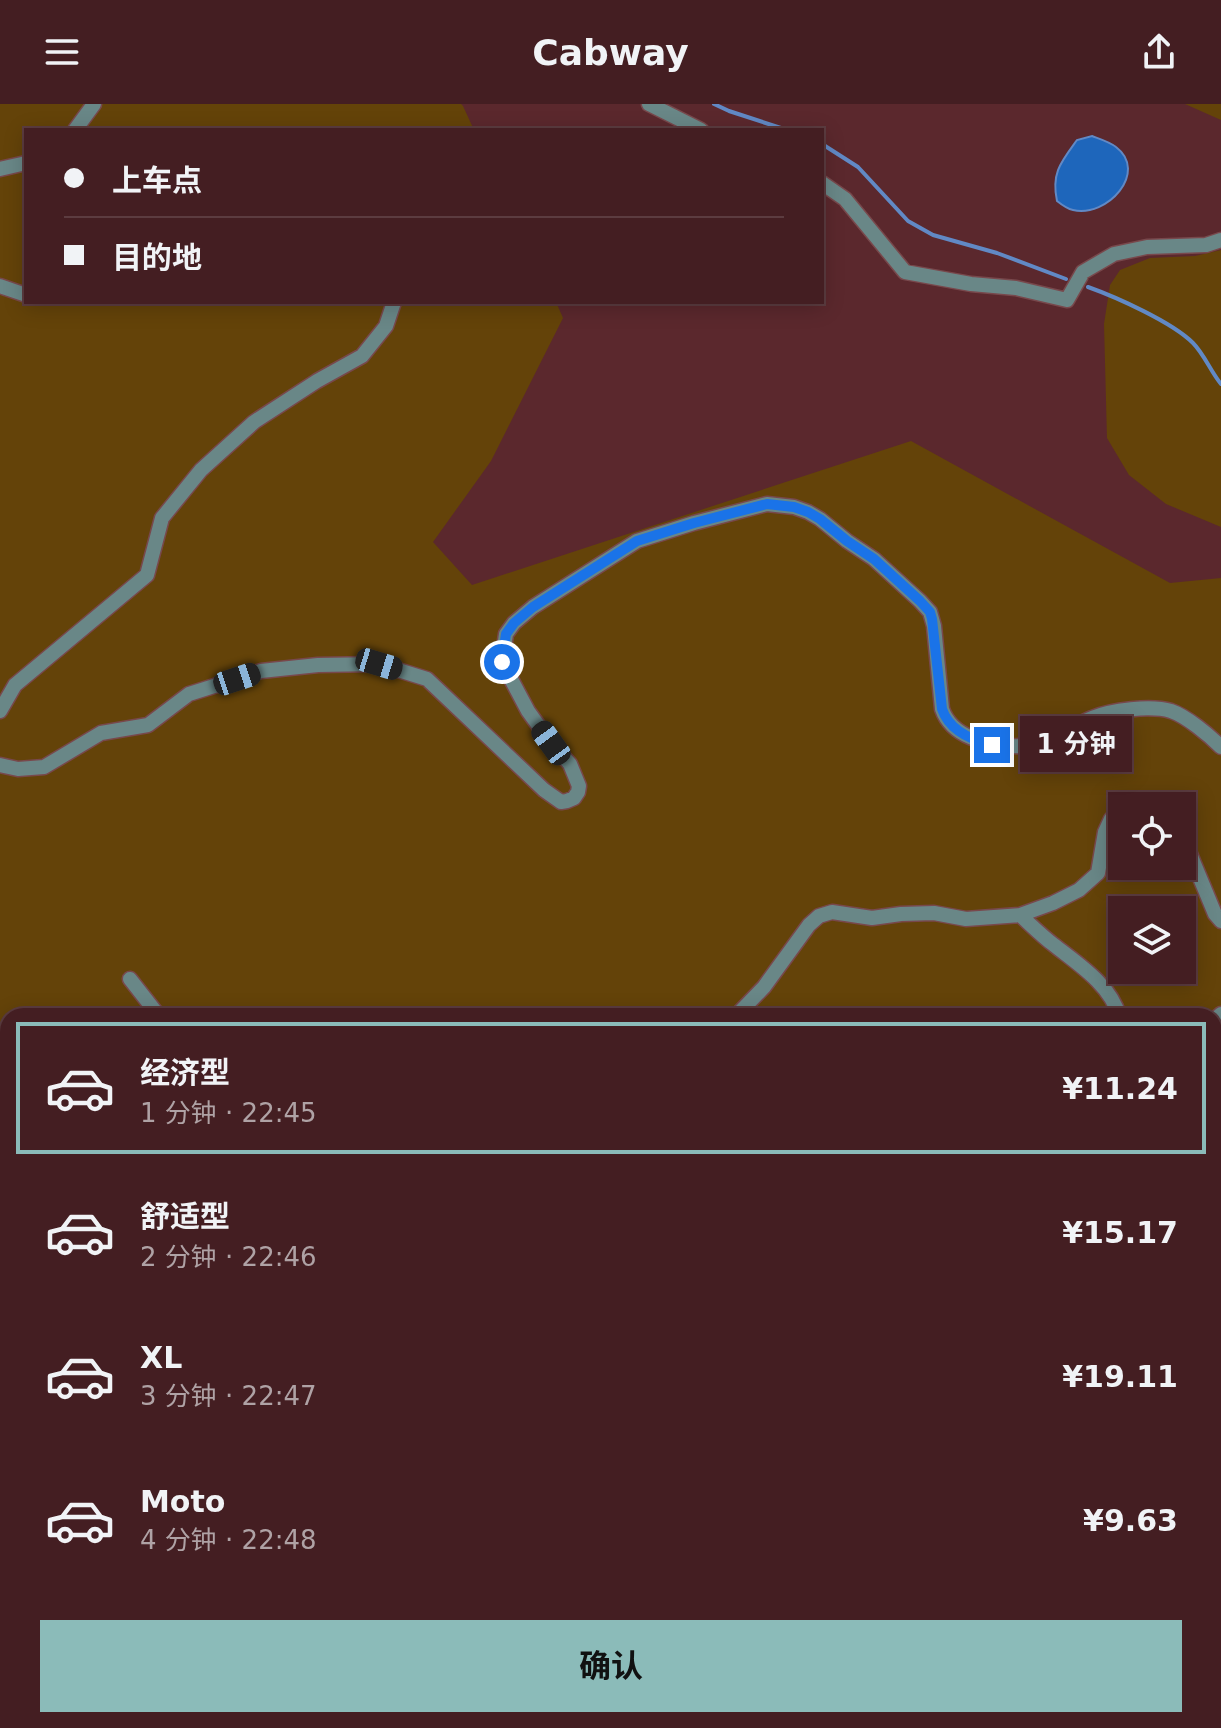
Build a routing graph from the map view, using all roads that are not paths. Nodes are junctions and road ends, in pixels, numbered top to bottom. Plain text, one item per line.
1 (94, 104) edge
2 (649, 104) edge
3 (76, 128) edge
4 (697, 128) edge
5 (24, 163) edge
6 (0, 169) edge
7 (824, 184) edge
8 (1221, 240) edge
9 (0, 286) edge
10 (24, 294) edge
11 (393, 304) edge
12 (0, 711) edge
13 (1221, 747) edge
14 (0, 765) edge
15 (1108, 826) edge
16 (1196, 868) edge
17 (1020, 915) junction
18 (1221, 921) edge
19 (130, 979) dead end
20 (153, 1008) edge
21 (744, 1008) edge
22 (1117, 1008) edge

1 - 3 street
2 - 4 street
5 - 6 street
7 - 8 street
9 - 10 street
11 - 12 street
13 - 14 street
15 - 17 street
16 - 18 street
17 - 21 street
17 - 22 street
19 - 20 street

